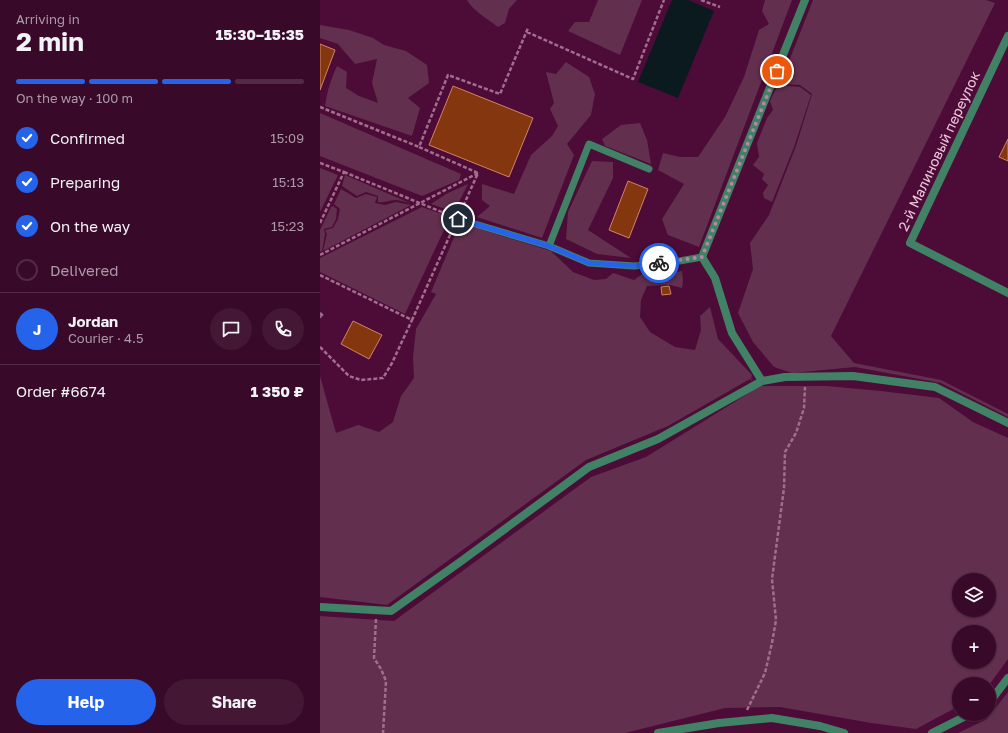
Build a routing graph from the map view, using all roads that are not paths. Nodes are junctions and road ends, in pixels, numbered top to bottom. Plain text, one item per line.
1 (806, 0) edge
2 (1008, 36) edge
3 (649, 169) dead end
4 (458, 219) road end
5 (549, 246) junction
6 (702, 257) junction
7 (1008, 293) edge
8 (762, 381) junction
9 (1008, 423) edge
10 (320, 607) edge
11 (1008, 678) edge
12 (996, 694) edge
13 (956, 721) edge
14 (658, 733) edge
15 (844, 733) edge
16 (932, 733) edge

1 - 6 street
2 - 7 street, 2-й Малиновый переулок
3 - 5 lane
4 - 5 lane
5 - 6 lane
6 - 8 street
8 - 9 street
8 - 10 street
11 - 12 street
13 - 16 street
14 - 15 street

